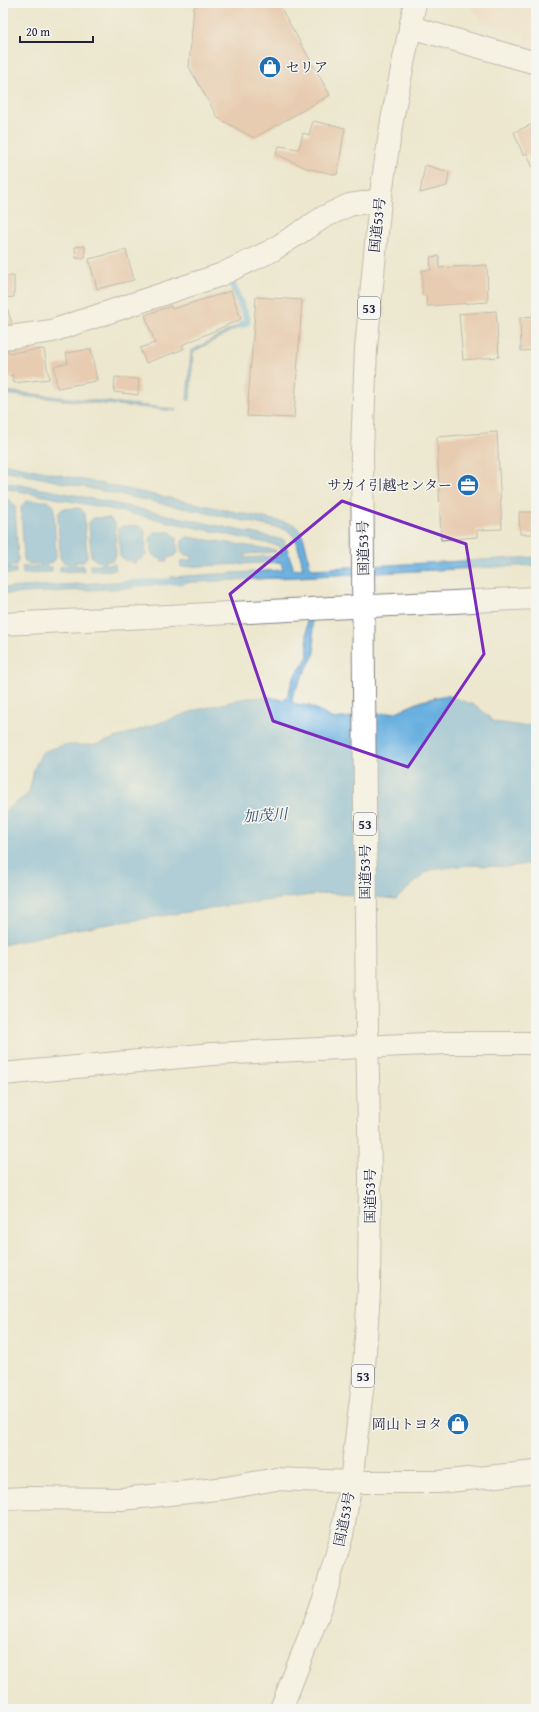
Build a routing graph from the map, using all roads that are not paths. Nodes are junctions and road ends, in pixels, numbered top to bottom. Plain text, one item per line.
1 (415, 3) edge
2 (410, 27) junction
3 (536, 63) edge
4 (380, 200) junction
5 (3, 338) edge
6 (536, 598) edge
7 (363, 612) junction
8 (3, 624) edge
9 (367, 1039) junction
10 (536, 1043) edge
11 (3, 1074) edge
12 (536, 1472) edge
13 (351, 1482) junction
14 (3, 1499) edge
15 (281, 1709) edge

1 - 2 main road, 国道53号 / 53
2 - 3 main road
2 - 4 main road, 国道53号 / 53
4 - 5 main road
4 - 7 main road, 国道53号 / 53
6 - 7 main road
7 - 8 main road
7 - 9 main road, 国道53号 / 53
9 - 10 main road
9 - 11 main road
9 - 13 main road, 国道53号 / 53
12 - 13 main road
13 - 14 main road
13 - 15 main road, 国道53号 / 53

